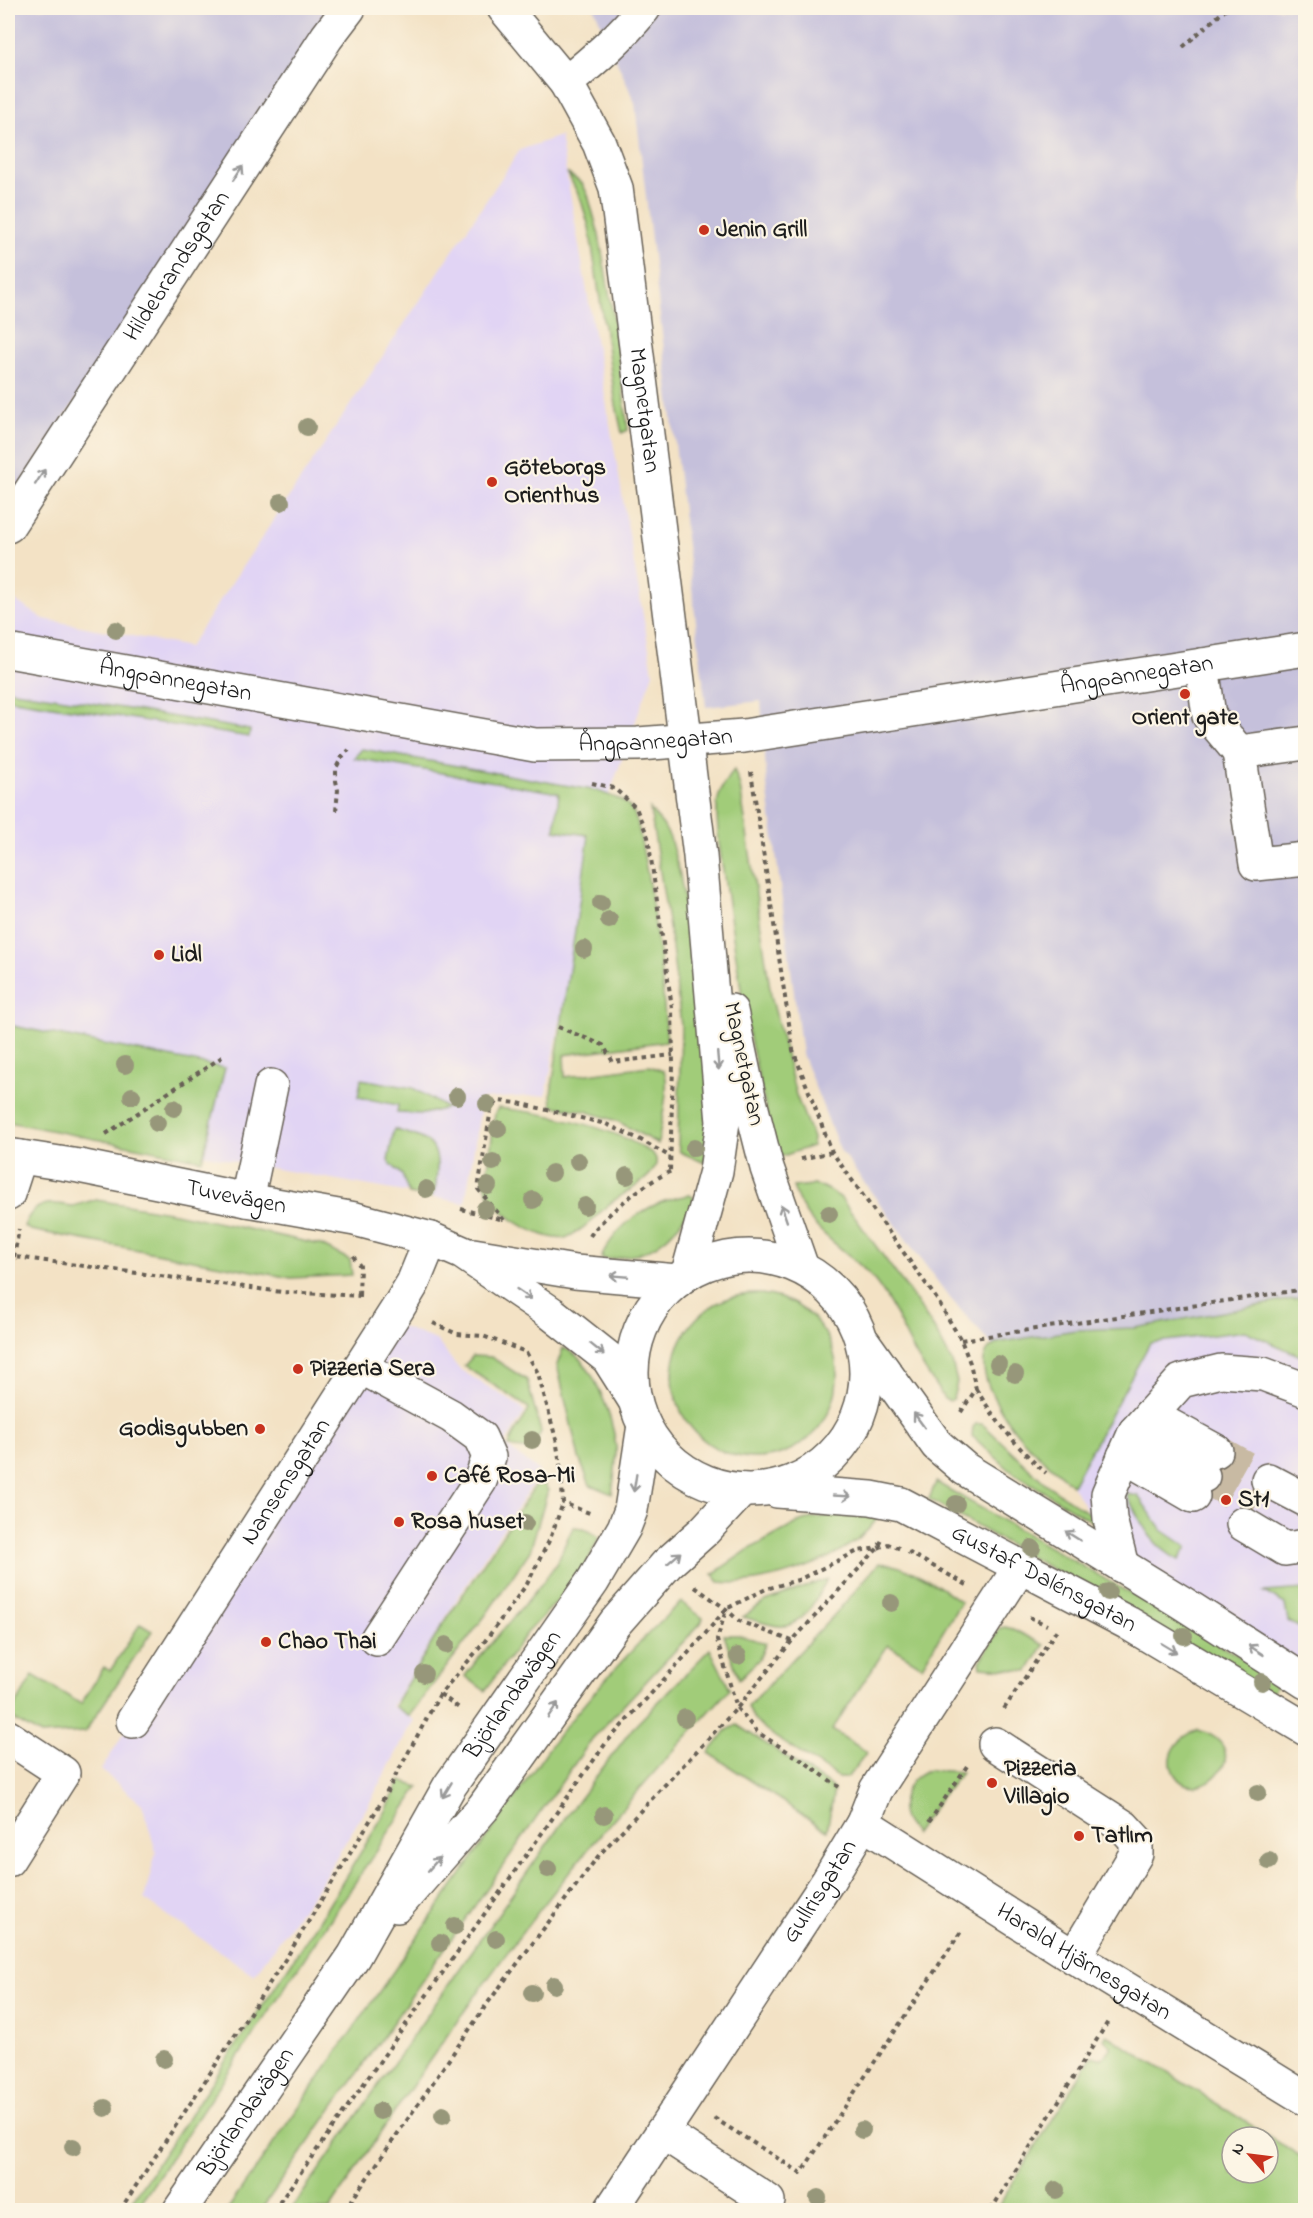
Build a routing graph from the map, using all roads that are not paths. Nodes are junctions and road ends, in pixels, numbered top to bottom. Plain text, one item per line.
1 (349, 8) edge
2 (504, 8) edge
3 (644, 8) edge
4 (566, 83) junction
5 (8, 525) edge
6 (1305, 649) edge
7 (8, 651) edge
8 (1202, 665) junction
9 (685, 740) junction
10 (1305, 743) edge
11 (1239, 752) junction
12 (700, 856) junction
13 (1305, 859) edge
14 (271, 1086) dead end
15 (14, 1156) edge
16 (8, 1194) edge
17 (248, 1200) junction
18 (431, 1239) junction
19 (463, 1253) junction
20 (802, 1268) junction
21 (683, 1277) junction
22 (862, 1342) junction
23 (361, 1367) junction
24 (1305, 1390) edge
25 (640, 1413) junction
26 (1136, 1434) junction
27 (752, 1490) junction
28 (1305, 1500) edge
29 (1256, 1504) junction
30 (1305, 1533) edge
31 (1305, 1546) edge
32 (1122, 1566) junction
33 (1020, 1567) junction
34 (377, 1639) dead end
35 (1305, 1682) edge
36 (133, 1721) dead end
37 (1305, 1729) edge
38 (8, 1737) edge
39 (988, 1740) road end
40 (863, 1823) junction
41 (8, 1860) edge
42 (354, 1956) junction
43 (1074, 1957) junction
44 (1305, 2099) edge
45 (662, 2132) junction
46 (768, 2201) dead end
47 (180, 2211) edge
48 (611, 2211) edge

5 -> 1 street, Hildebrandsgatan
2 - 4 street, Magnetgatan
3 - 4 street
4 - 9 street, Magnetgatan
6 - 8 street, Ångpannegatan
7 - 9 street, Ångpannegatan
8 - 9 street, Ångpannegatan
8 - 11 street
9 - 12 street, Magnetgatan
10 - 11 street
11 - 13 street
20 -> 12 street, Magnetgatan
12 -> 21 street, Magnetgatan
14 - 17 street
15 - 16 street
15 - 17 street, Tuvevägen
17 - 18 street, Tuvevägen
18 - 19 street, Tuvevägen
18 - 23 street, Nansensgatan
21 -> 19 street, Tuvevägen
19 -> 25 street, Tuvevägen
20 - 21 street, Björlandavägen
20 - 22 street, Björlandavägen
21 - 25 street, Björlandavägen
22 - 27 street, Björlandavägen
32 -> 22 street, Gustaf Dalénsgatan
23 - 34 street
23 - 36 street, Nansensgatan
24 - 26 street
25 - 27 street, Björlandavägen
25 -> 42 street, Björlandavägen
26 - 26 street
26 - 32 street
27 -> 33 street, Gustaf Dalénsgatan
42 -> 27 street, Björlandavägen
28 - 29 street
29 - 30 street
29 - 31 street
35 -> 32 street, Gustaf Dalénsgatan
33 -> 37 street, Gustaf Dalénsgatan
33 - 40 street, Gullrisgatan
38 - 41 street
39 - 43 street
40 - 43 street, Harald Hjärnesgatan
40 - 45 street, Gullrisgatan
42 - 47 street, Björlandavägen
43 - 44 street, Harald Hjärnesgatan
45 - 46 street
45 - 48 street, Gullrisgatan

